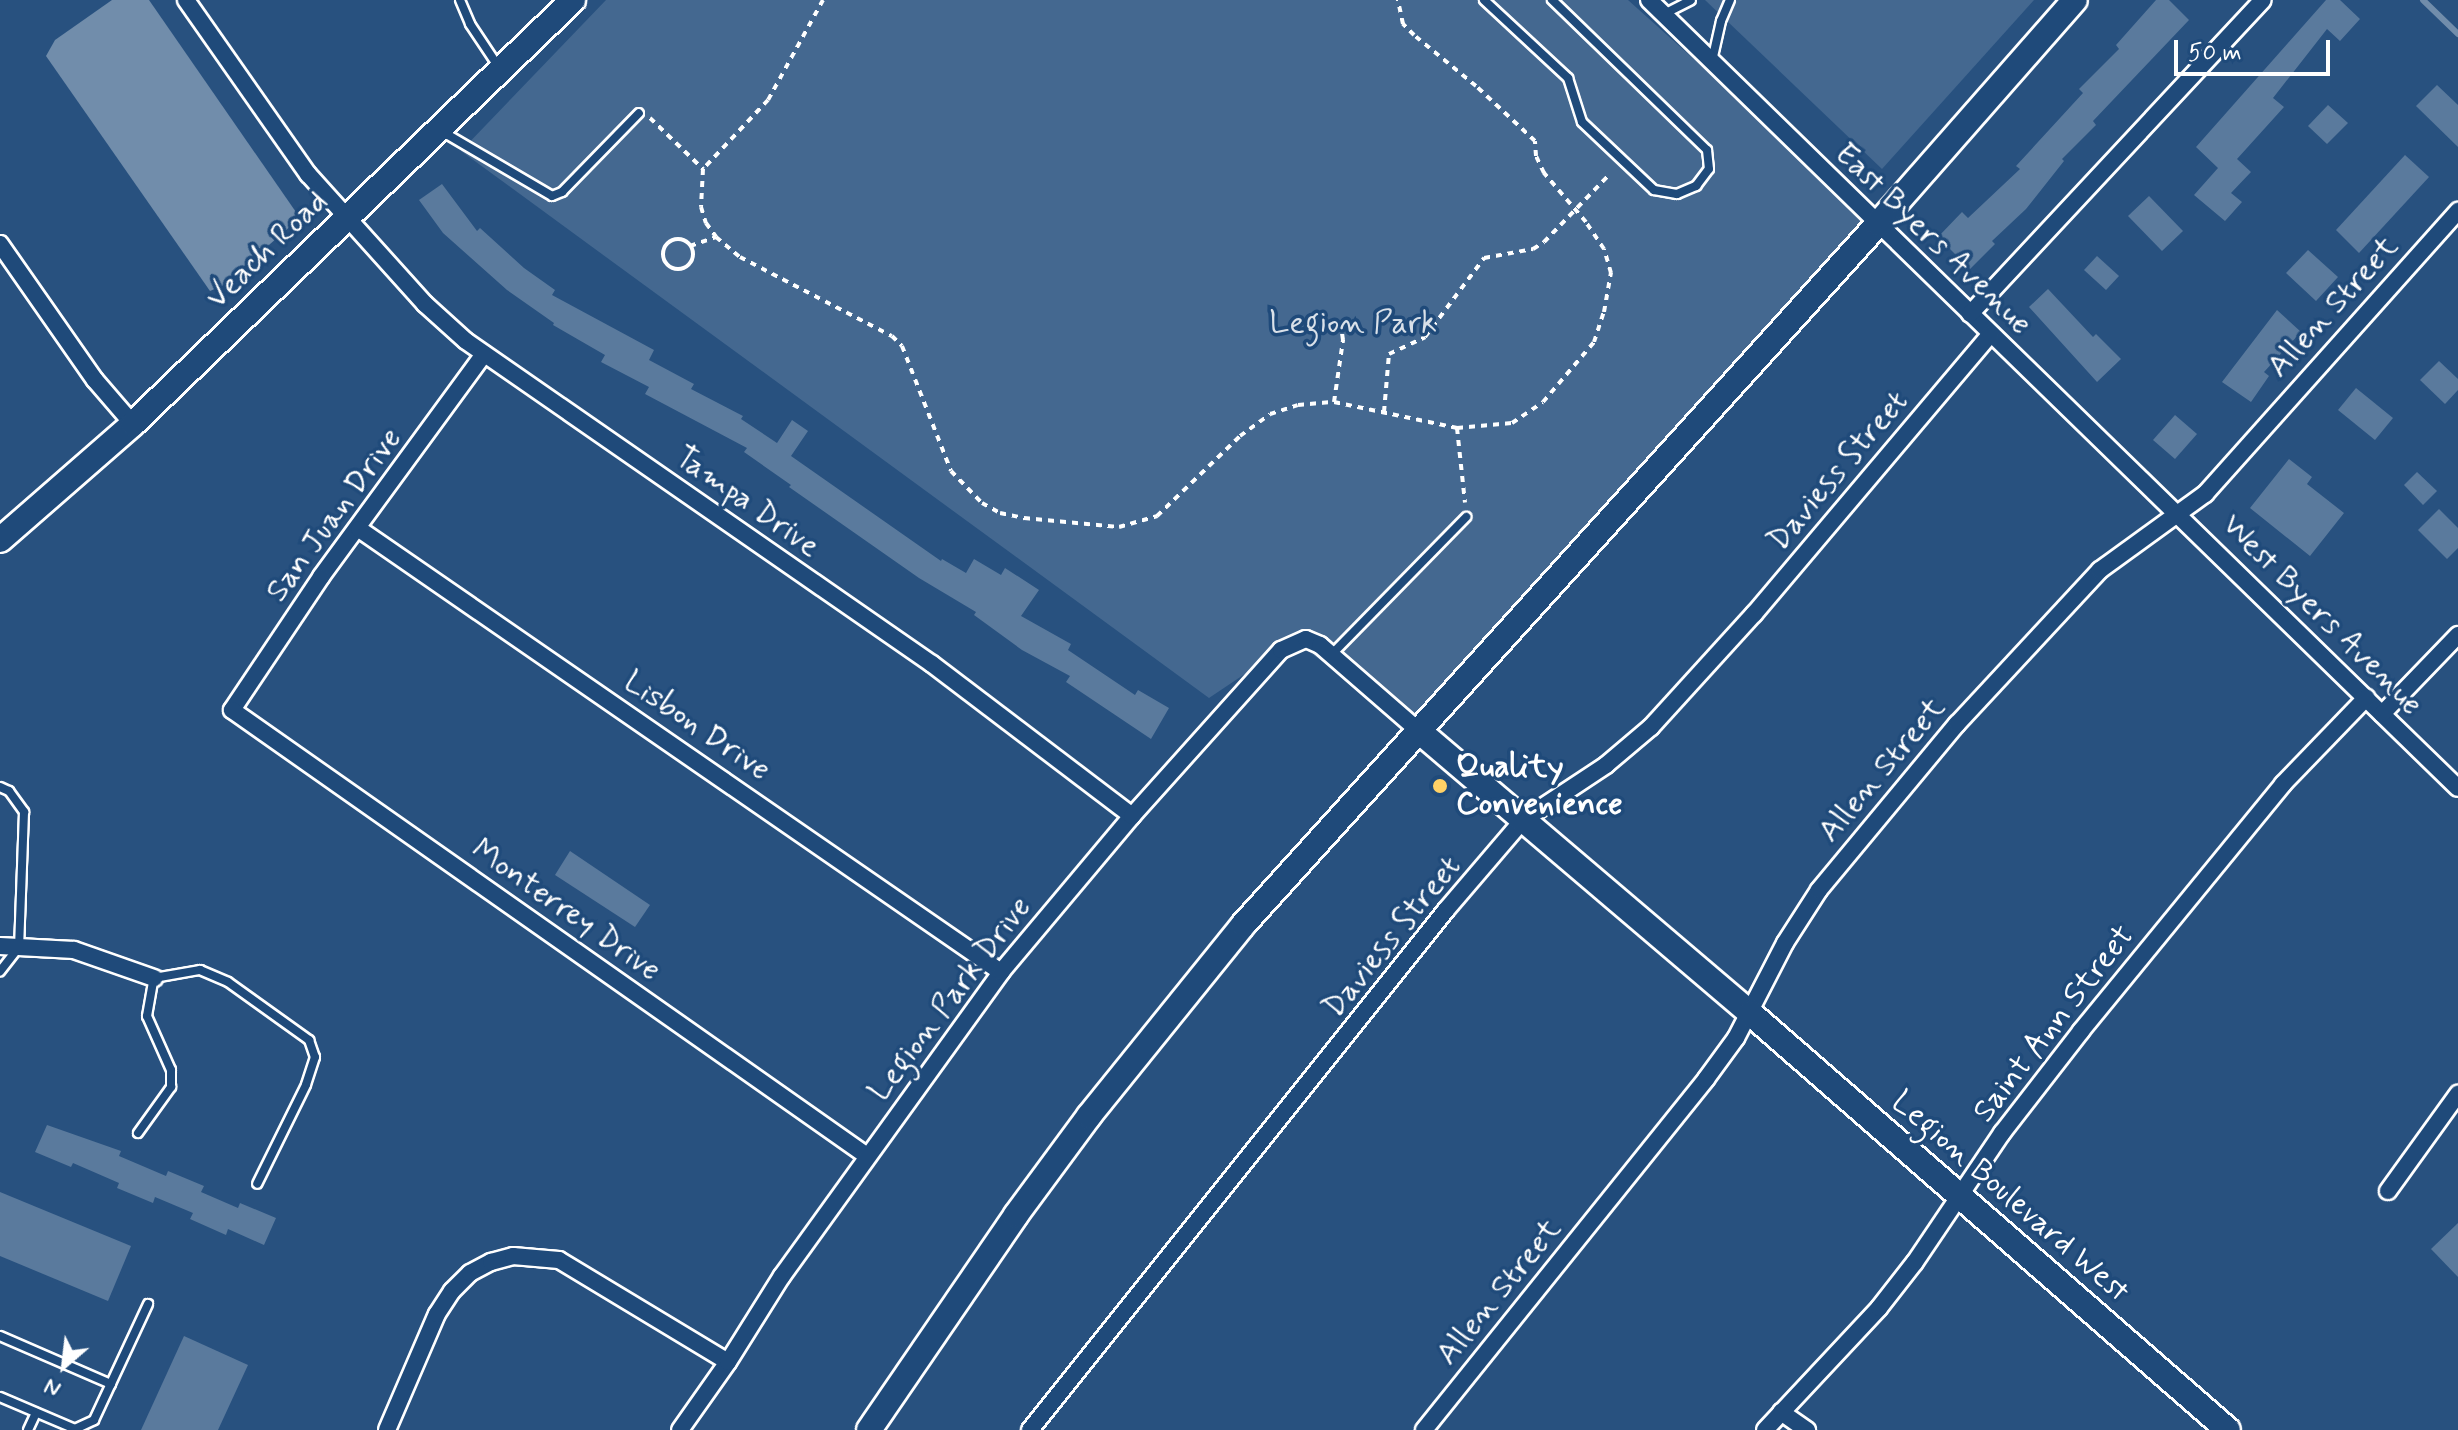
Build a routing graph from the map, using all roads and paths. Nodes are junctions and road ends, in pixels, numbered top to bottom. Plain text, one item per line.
1 (186, 0) edge
2 (460, 0) edge
3 (573, 0) edge
4 (823, 0) edge
5 (1398, 0) edge
6 (1484, 0) edge
7 (1552, 0) edge
8 (1649, 0) edge
9 (1691, 0) edge
10 (1730, 0) edge
11 (2075, 0) edge
12 (2263, 0) edge
13 (1663, 14) junction
14 (1712, 61) junction
15 (501, 70) junction
16 (639, 113) joint
17 (439, 129) junction
18 (703, 169) junction
19 (1607, 177) dead end
20 (2458, 211) edge
21 (1574, 212) junction
22 (345, 219) junction
23 (1878, 224) junction
24 (716, 237) junction
25 (0, 244) edge
26 (690, 246) junction
27 (1970, 314) junction
28 (1340, 318) dead end
29 (1991, 334) junction
30 (484, 354) junction
31 (1334, 402) junction
32 (1384, 412) junction
33 (133, 424) junction
34 (1457, 428) junction
35 (2180, 515) junction
36 (1466, 517) joint
37 (359, 529) junction
38 (0, 540) edge
39 (2458, 635) edge
40 (1332, 654) junction
41 (2366, 698) junction
42 (232, 710) joint
43 (2382, 714) junction
44 (1420, 732) junction
45 (0, 787) edge
46 (2458, 788) edge
47 (1132, 816) junction
48 (1523, 820) junction
49 (0, 946) edge
50 (19, 947) junction
51 (0, 971) edge
52 (1001, 972) junction
53 (154, 978) junction
54 (1750, 1013) junction
55 (2458, 1094) edge
56 (138, 1133) dead end
57 (867, 1156) junction
58 (257, 1184) dead end
59 (2388, 1191) dead end
60 (1961, 1196) junction
61 (148, 1304) dead end
62 (0, 1336) edge
63 (728, 1362) junction
64 (111, 1384) junction
65 (0, 1397) edge
66 (1781, 1412) junction
67 (36, 1413) junction
68 (75, 1429) edge
69 (28, 1430) edge
70 (387, 1430) edge
71 (680, 1430) edge
72 (869, 1430) edge
73 (1030, 1430) edge
74 (1424, 1430) edge
75 (1765, 1430) edge
76 (1807, 1430) edge
77 (2228, 1430) edge

1 - 22 street, Tampa Drive
2 - 15 lane
3 - 15 street, Veach Road
4 - 18 path
5 - 21 path
6 - 7 lane
8 - 13 street, East Byers Avenue
9 - 13 lane
10 - 14 lane
11 - 23 street
12 - 27 street
13 - 14 street, East Byers Avenue
14 - 23 street, East Byers Avenue
15 - 17 street, Veach Road
16 - 17 lane
16 - 18 path
17 - 22 street, Veach Road
18 - 24 path
19 - 21 path
20 - 35 street, Allen Street
21 - 32 path
21 - 34 path
22 - 30 street, Tampa Drive
22 - 33 street, Veach Road
23 - 27 street, East Byers Avenue
23 - 44 street
24 - 26 path
24 - 31 path
25 - 33 street
26 - 26 path
27 - 29 street, East Byers Avenue
28 - 31 path
29 - 35 street, East Byers Avenue
29 - 48 street, Daviess Street
30 - 37 street, San Juan Drive
30 - 47 street, Tampa Drive
31 - 32 path
32 - 34 path
33 - 38 street, Veach Road
34 - 36 path
35 - 41 street, West Byers Avenue
35 - 54 street, Allen Street
36 - 40 lane
37 - 42 street, San Juan Drive
37 - 52 street, Lisbon Drive
39 - 43 street
40 - 44 street
40 - 47 street, Legion Park Drive
41 - 43 street, West Byers Avenue
41 - 60 street, Saint Ann Street
42 - 57 street, Monterrey Drive
43 - 46 street, West Byers Avenue
44 - 48 street, Legion Boulevard West
44 - 72 street
45 - 50 lane
47 - 52 street, Legion Park Drive
48 - 54 street, Legion Boulevard West
48 - 73 street, Daviess Street
49 - 50 street
50 - 51 lane
50 - 53 street
52 - 57 street, Legion Park Drive
53 - 56 lane
53 - 58 lane
54 - 60 street, Legion Boulevard West
54 - 74 street, Allen Street
55 - 59 street
57 - 63 street, Legion Park Drive
60 - 66 street, Saint Ann Street
60 - 77 street, Legion Boulevard West
61 - 64 lane
62 - 64 lane
63 - 70 street
63 - 71 street, Legion Park Drive
64 - 68 lane
65 - 67 lane
66 - 75 street, Saint Ann Street
66 - 76 street
67 - 68 lane
67 - 69 lane

